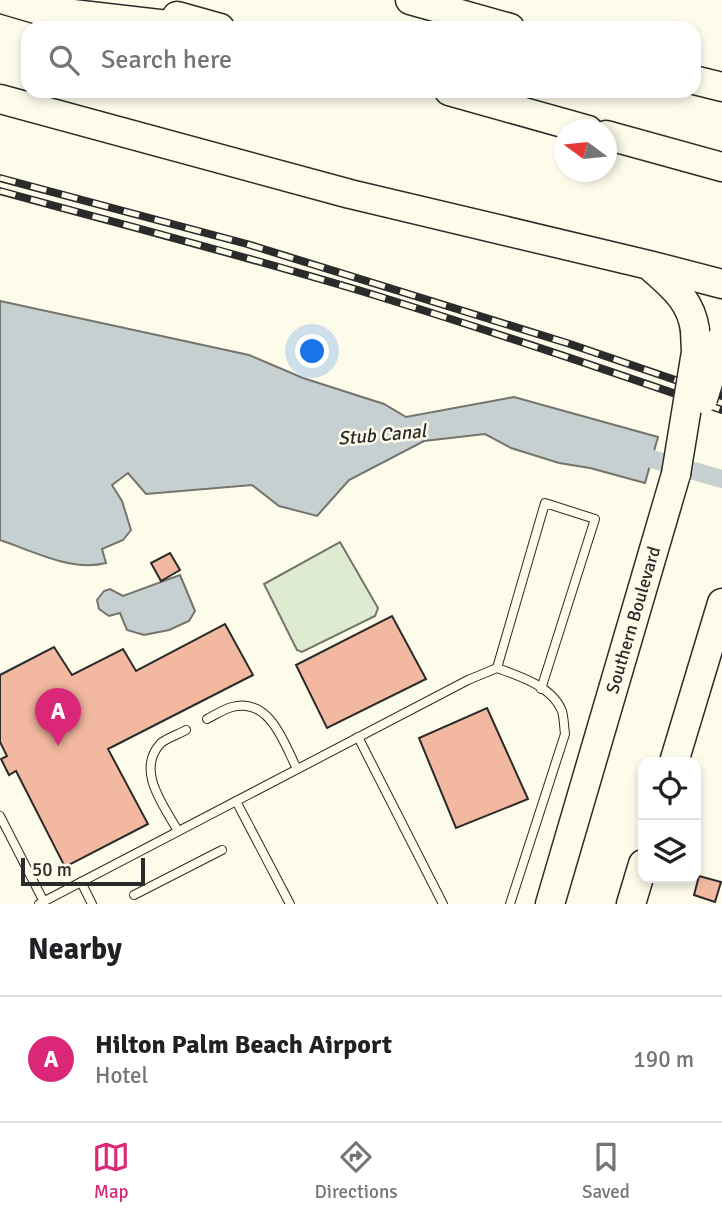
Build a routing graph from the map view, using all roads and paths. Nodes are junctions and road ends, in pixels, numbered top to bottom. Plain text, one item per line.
1 (5, 0) edge
2 (120, 0) edge
3 (410, 0) edge
4 (134, 21) edge
5 (195, 21) edge
6 (485, 21) edge
7 (701, 82) edge
8 (722, 88) edge
9 (474, 98) edge
10 (0, 99) edge
11 (554, 120) edge
12 (617, 138) edge
13 (722, 167) edge
14 (649, 265) junction
15 (722, 284) edge
16 (722, 338) edge
17 (676, 474) junction
18 (722, 603) edge
19 (497, 668) junction
20 (541, 689) junction
21 (207, 719) dead end
22 (186, 730) dead end
23 (358, 737) junction
24 (676, 757) edge
25 (297, 769) junction
26 (236, 801) junction
27 (0, 816) edge
28 (178, 831) junction
29 (222, 850) dead end
30 (638, 881) edge
31 (81, 883) junction
32 (134, 895) dead end
33 (42, 903) edge
34 (92, 904) edge
35 (290, 904) edge
36 (443, 904) edge
37 (510, 904) edge
38 (550, 904) edge
39 (631, 904) edge

1 - 4 highway
2 - 5 highway
3 - 6 highway
7 - 8 highway
9 - 11 highway
10 - 14 highway
12 - 13 highway
14 - 15 highway
14 - 17 highway, bridge
16 - 17 highway, Southern Boulevard, bridge
17 - 38 highway, Southern Boulevard
18 - 24 highway
19 - 20 lane
19 - 20 lane
19 - 23 lane
20 - 37 lane
21 - 25 lane
22 - 28 lane
23 - 25 lane
23 - 36 lane
25 - 26 lane
26 - 28 lane
26 - 35 lane
27 - 33 lane
28 - 31 lane
29 - 32 lane
30 - 39 highway
31 - 33 lane
31 - 34 lane

